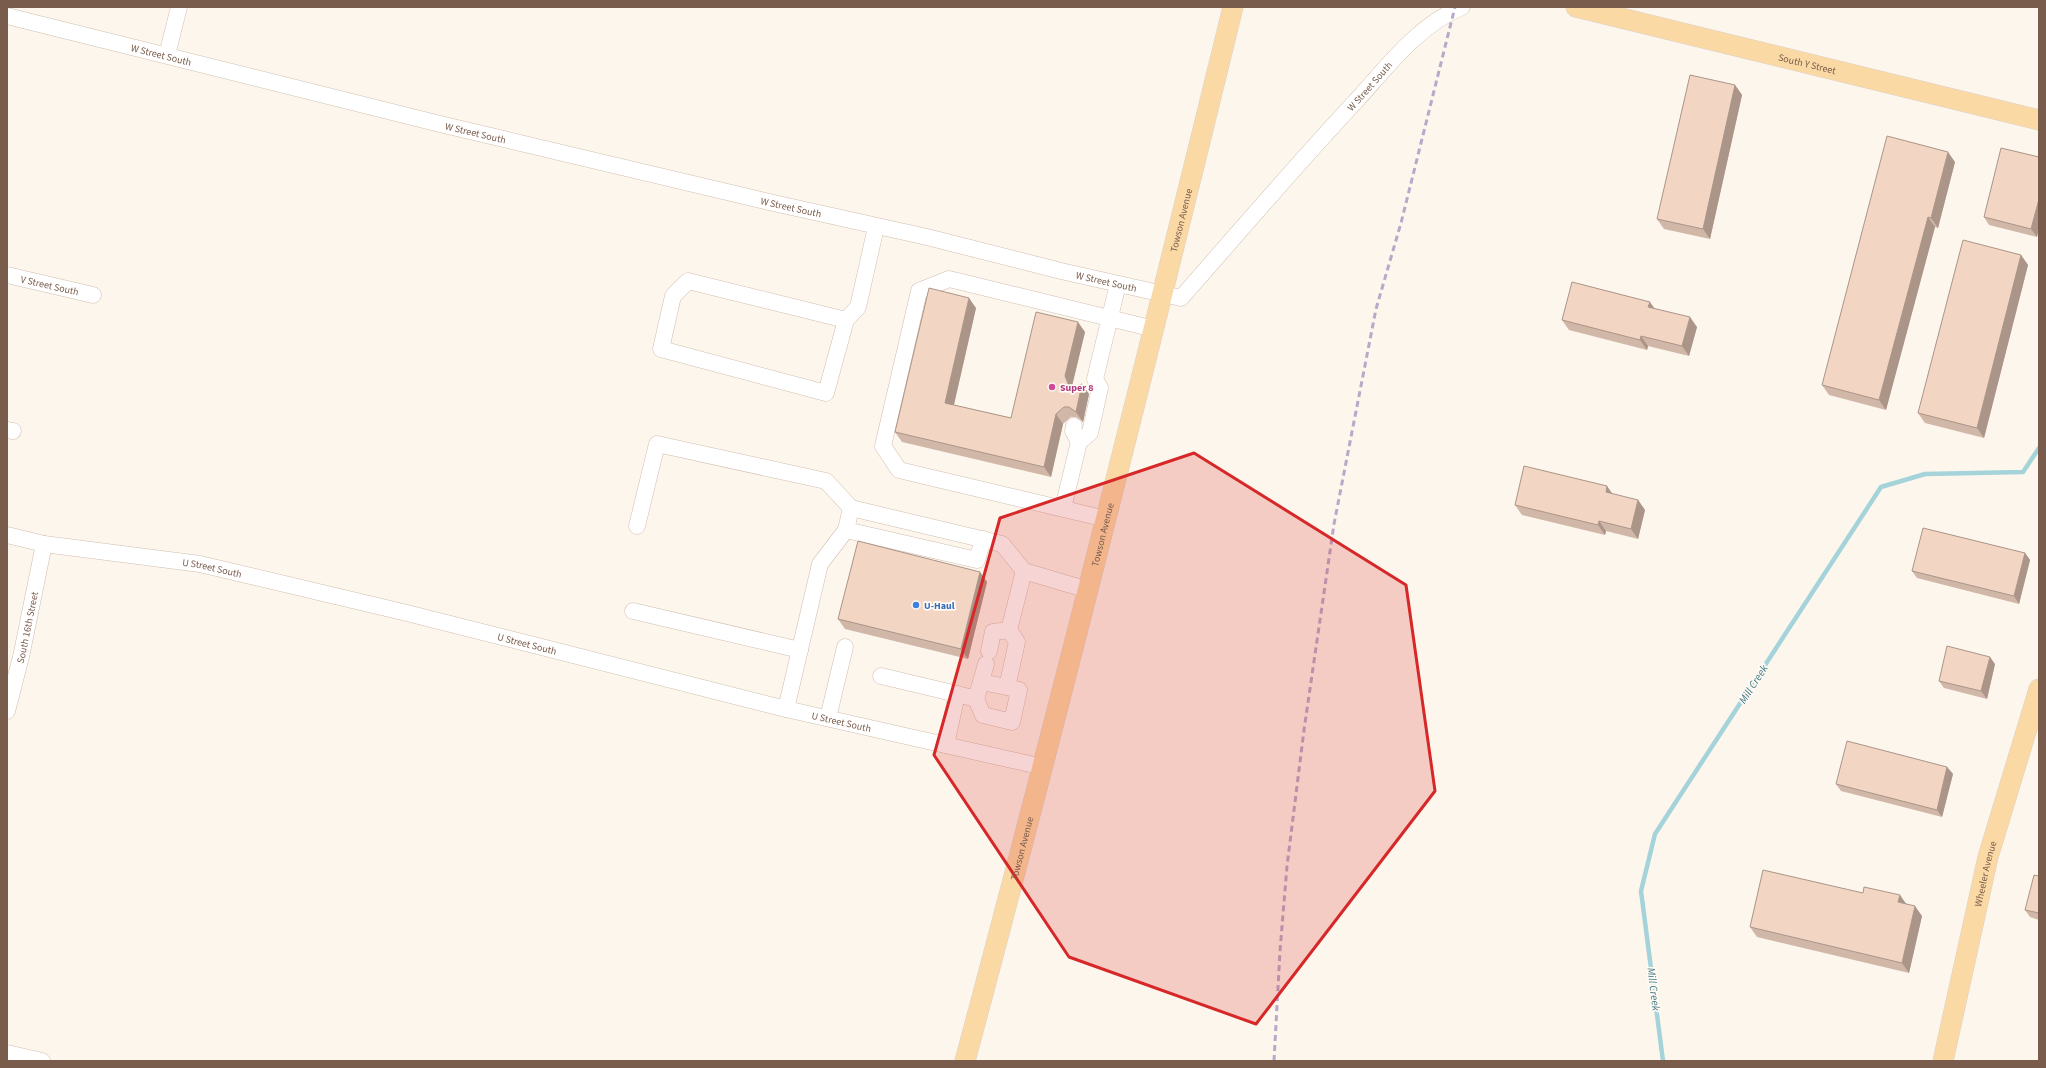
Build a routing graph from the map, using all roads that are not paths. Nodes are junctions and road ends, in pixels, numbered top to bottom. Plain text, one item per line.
1 (179, 7) edge
2 (1233, 7) edge
3 (1462, 7) edge
4 (1576, 7) edge
5 (7, 16) edge
6 (167, 55) junction
7 (2039, 120) edge
8 (876, 227) junction
9 (7, 275) edge
10 (1118, 284) junction
11 (93, 295) dead end
12 (1163, 295) junction
13 (1110, 318) junction
14 (846, 320) junction
15 (1154, 329) junction
16 (1074, 426) edge
17 (1079, 442) junction
18 (851, 508) junction
19 (1063, 508) junction
20 (1106, 519) junction
21 (638, 526) dead end
22 (846, 530) junction
23 (7, 535) edge
24 (983, 540) junction
25 (44, 544) junction
26 (1024, 571) junction
27 (1088, 590) junction
28 (633, 611) dead end
29 (1009, 630) junction
30 (845, 646) dead end
31 (800, 650) junction
32 (881, 676) dead end
33 (981, 682) junction
34 (1007, 687) junction
35 (2039, 689) edge
36 (957, 694) junction
37 (976, 699) junction
38 (786, 709) junction
39 (7, 712) edge
40 (828, 718) junction
41 (946, 745) junction
42 (1044, 767) junction
43 (7, 1053) edge
44 (42, 1061) edge
45 (965, 1061) edge
46 (1943, 1061) edge

1 - 6 street
2 - 12 main road, Towson Avenue
3 - 12 street, W Street South
4 - 7 main road, South Y Street
5 - 6 street, W Street South
6 - 8 street, W Street South
8 - 10 street, W Street South
8 - 14 street
9 - 11 street, V Street South
10 - 12 street, W Street South
10 - 13 street
12 - 15 main road, Towson Avenue
13 - 15 street
13 - 17 street
13 - 19 street
14 - 14 street
15 - 20 main road, Towson Avenue
16 - 17 street
17 - 19 street
18 - 21 street
18 - 22 street
18 - 24 street
19 - 20 street
20 - 27 main road, Towson Avenue
22 - 24 street
22 - 31 street
23 - 25 street, U Street South
24 - 26 street
25 - 38 street, U Street South
25 - 39 street, South 16th Street
26 - 27 street
26 - 29 street
27 - 42 main road, Towson Avenue
28 - 31 street
29 - 33 street
29 - 34 street
30 - 40 street
31 - 38 street
32 - 36 street
33 - 34 street
33 - 37 street
34 - 37 street
35 - 46 main road, Wheeler Avenue
36 - 37 street
36 - 41 street
38 - 40 street, U Street South
40 - 41 street, U Street South
41 - 42 street, U Street South
42 - 45 main road, Towson Avenue
43 - 44 street

